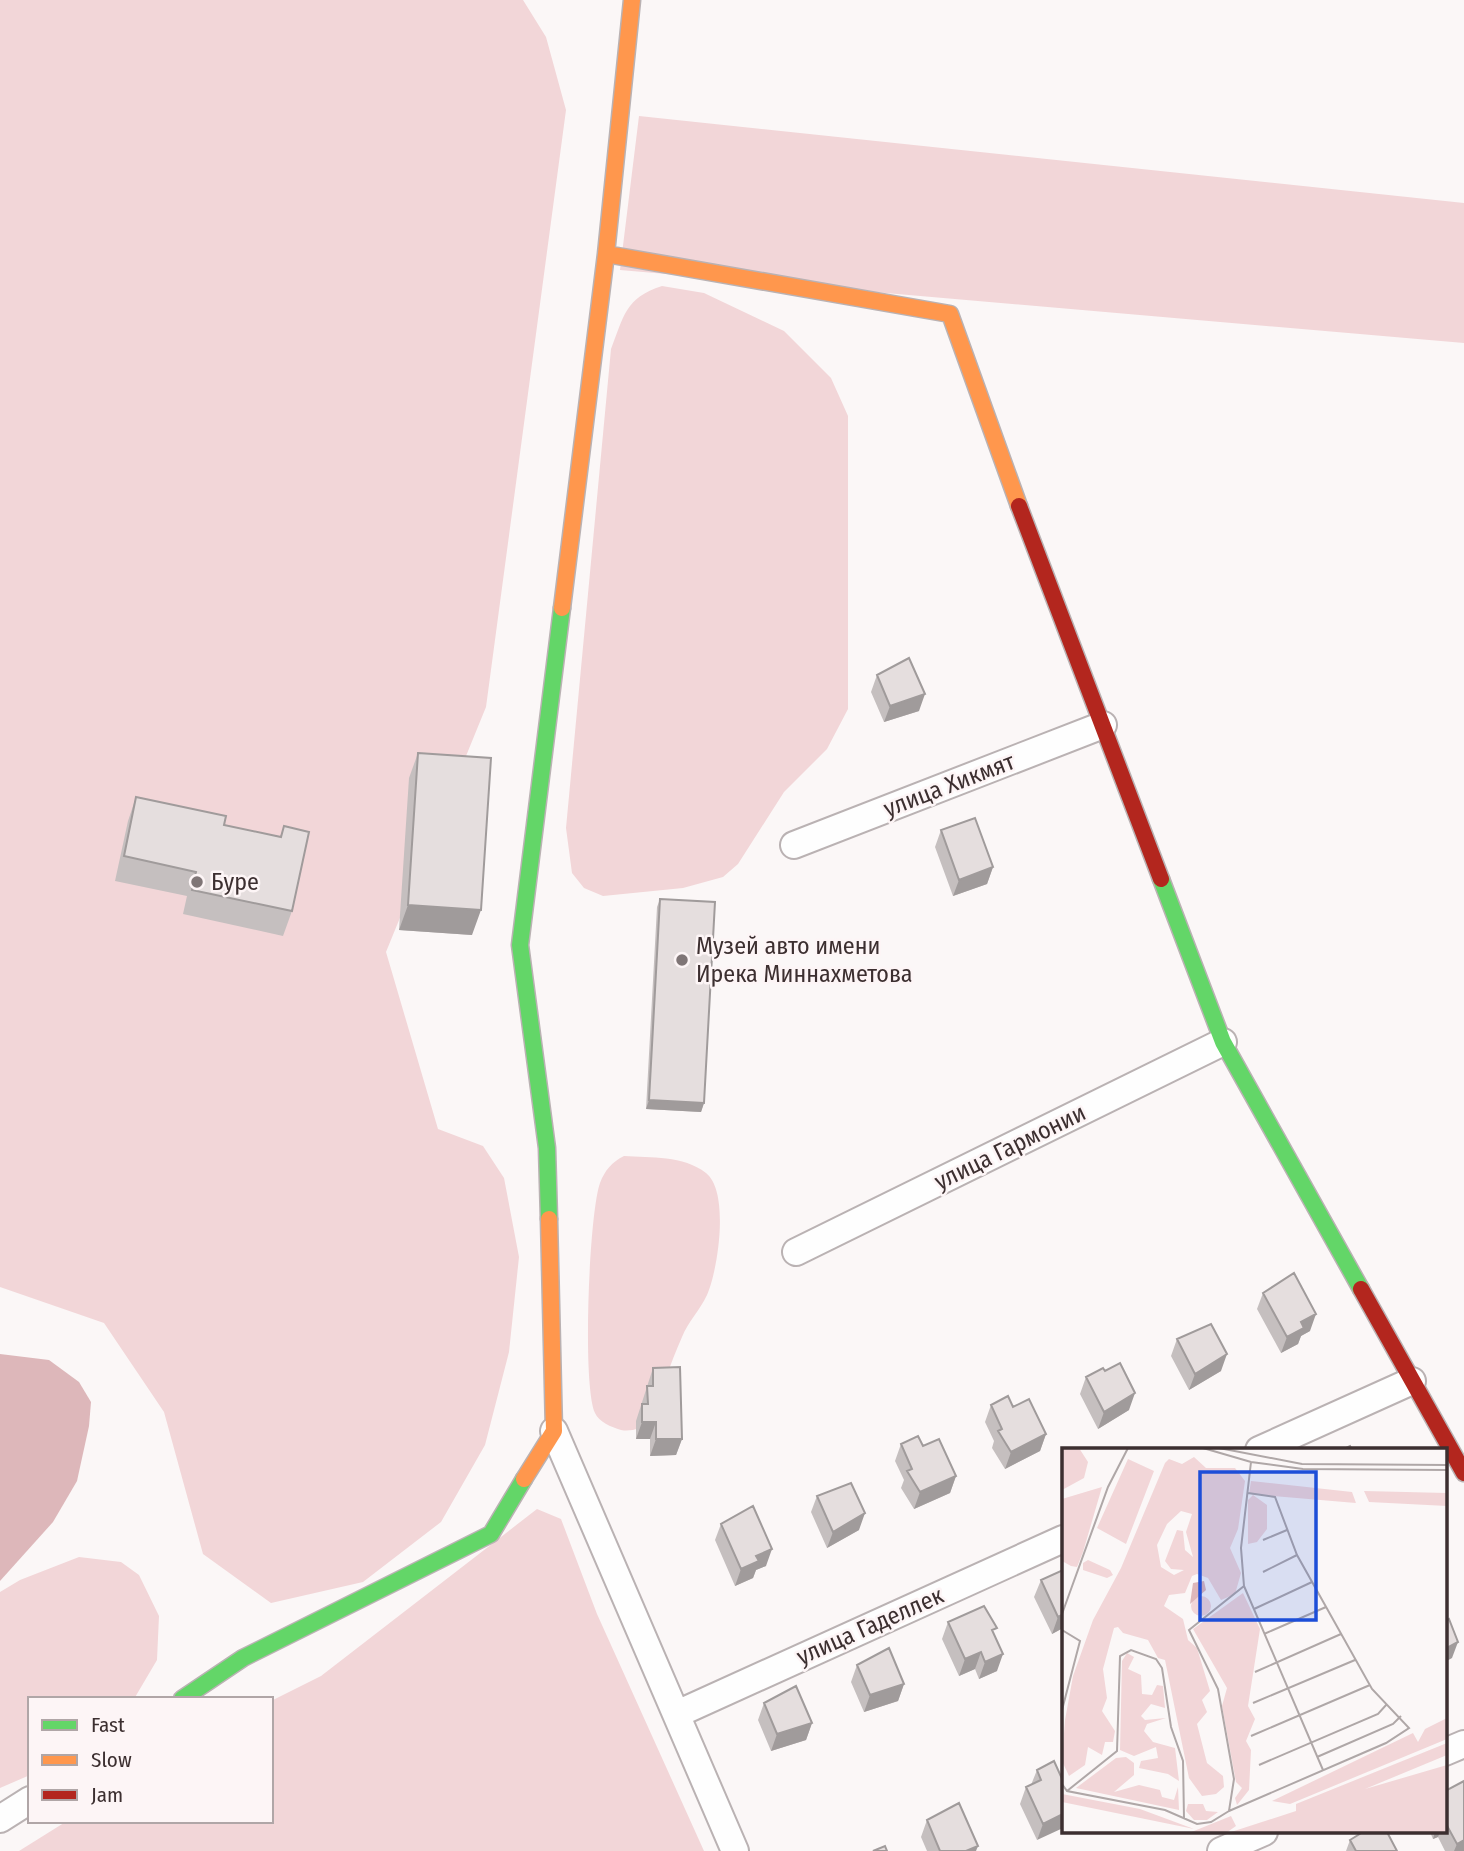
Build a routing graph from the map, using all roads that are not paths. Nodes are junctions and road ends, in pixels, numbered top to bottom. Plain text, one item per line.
1 (632, 0) edge
2 (606, 254) junction
3 (1103, 725) junction
4 (794, 845) dead end
5 (1223, 1042) junction
6 (796, 1252) dead end
7 (1412, 1381) junction
8 (554, 1431) junction
9 (1263, 1448) edge
10 (1464, 1473) edge
11 (1062, 1539) edge
12 (185, 1697) edge
13 (677, 1714) junction
14 (1464, 1744) edge
15 (1446, 1752) edge
16 (28, 1801) edge
17 (0, 1819) edge
18 (1259, 1834) edge
19 (735, 1851) edge
20 (1221, 1851) edge

1 - 2 street
2 - 3 street
2 - 8 street
3 - 4 street, улица Хикмят
3 - 5 street
5 - 6 street, улица Гармонии
5 - 7 street
7 - 9 street
7 - 10 street
8 - 12 street
8 - 13 street
11 - 13 street, улица Гаделлек
13 - 19 street
14 - 15 street
16 - 17 street
18 - 20 street

